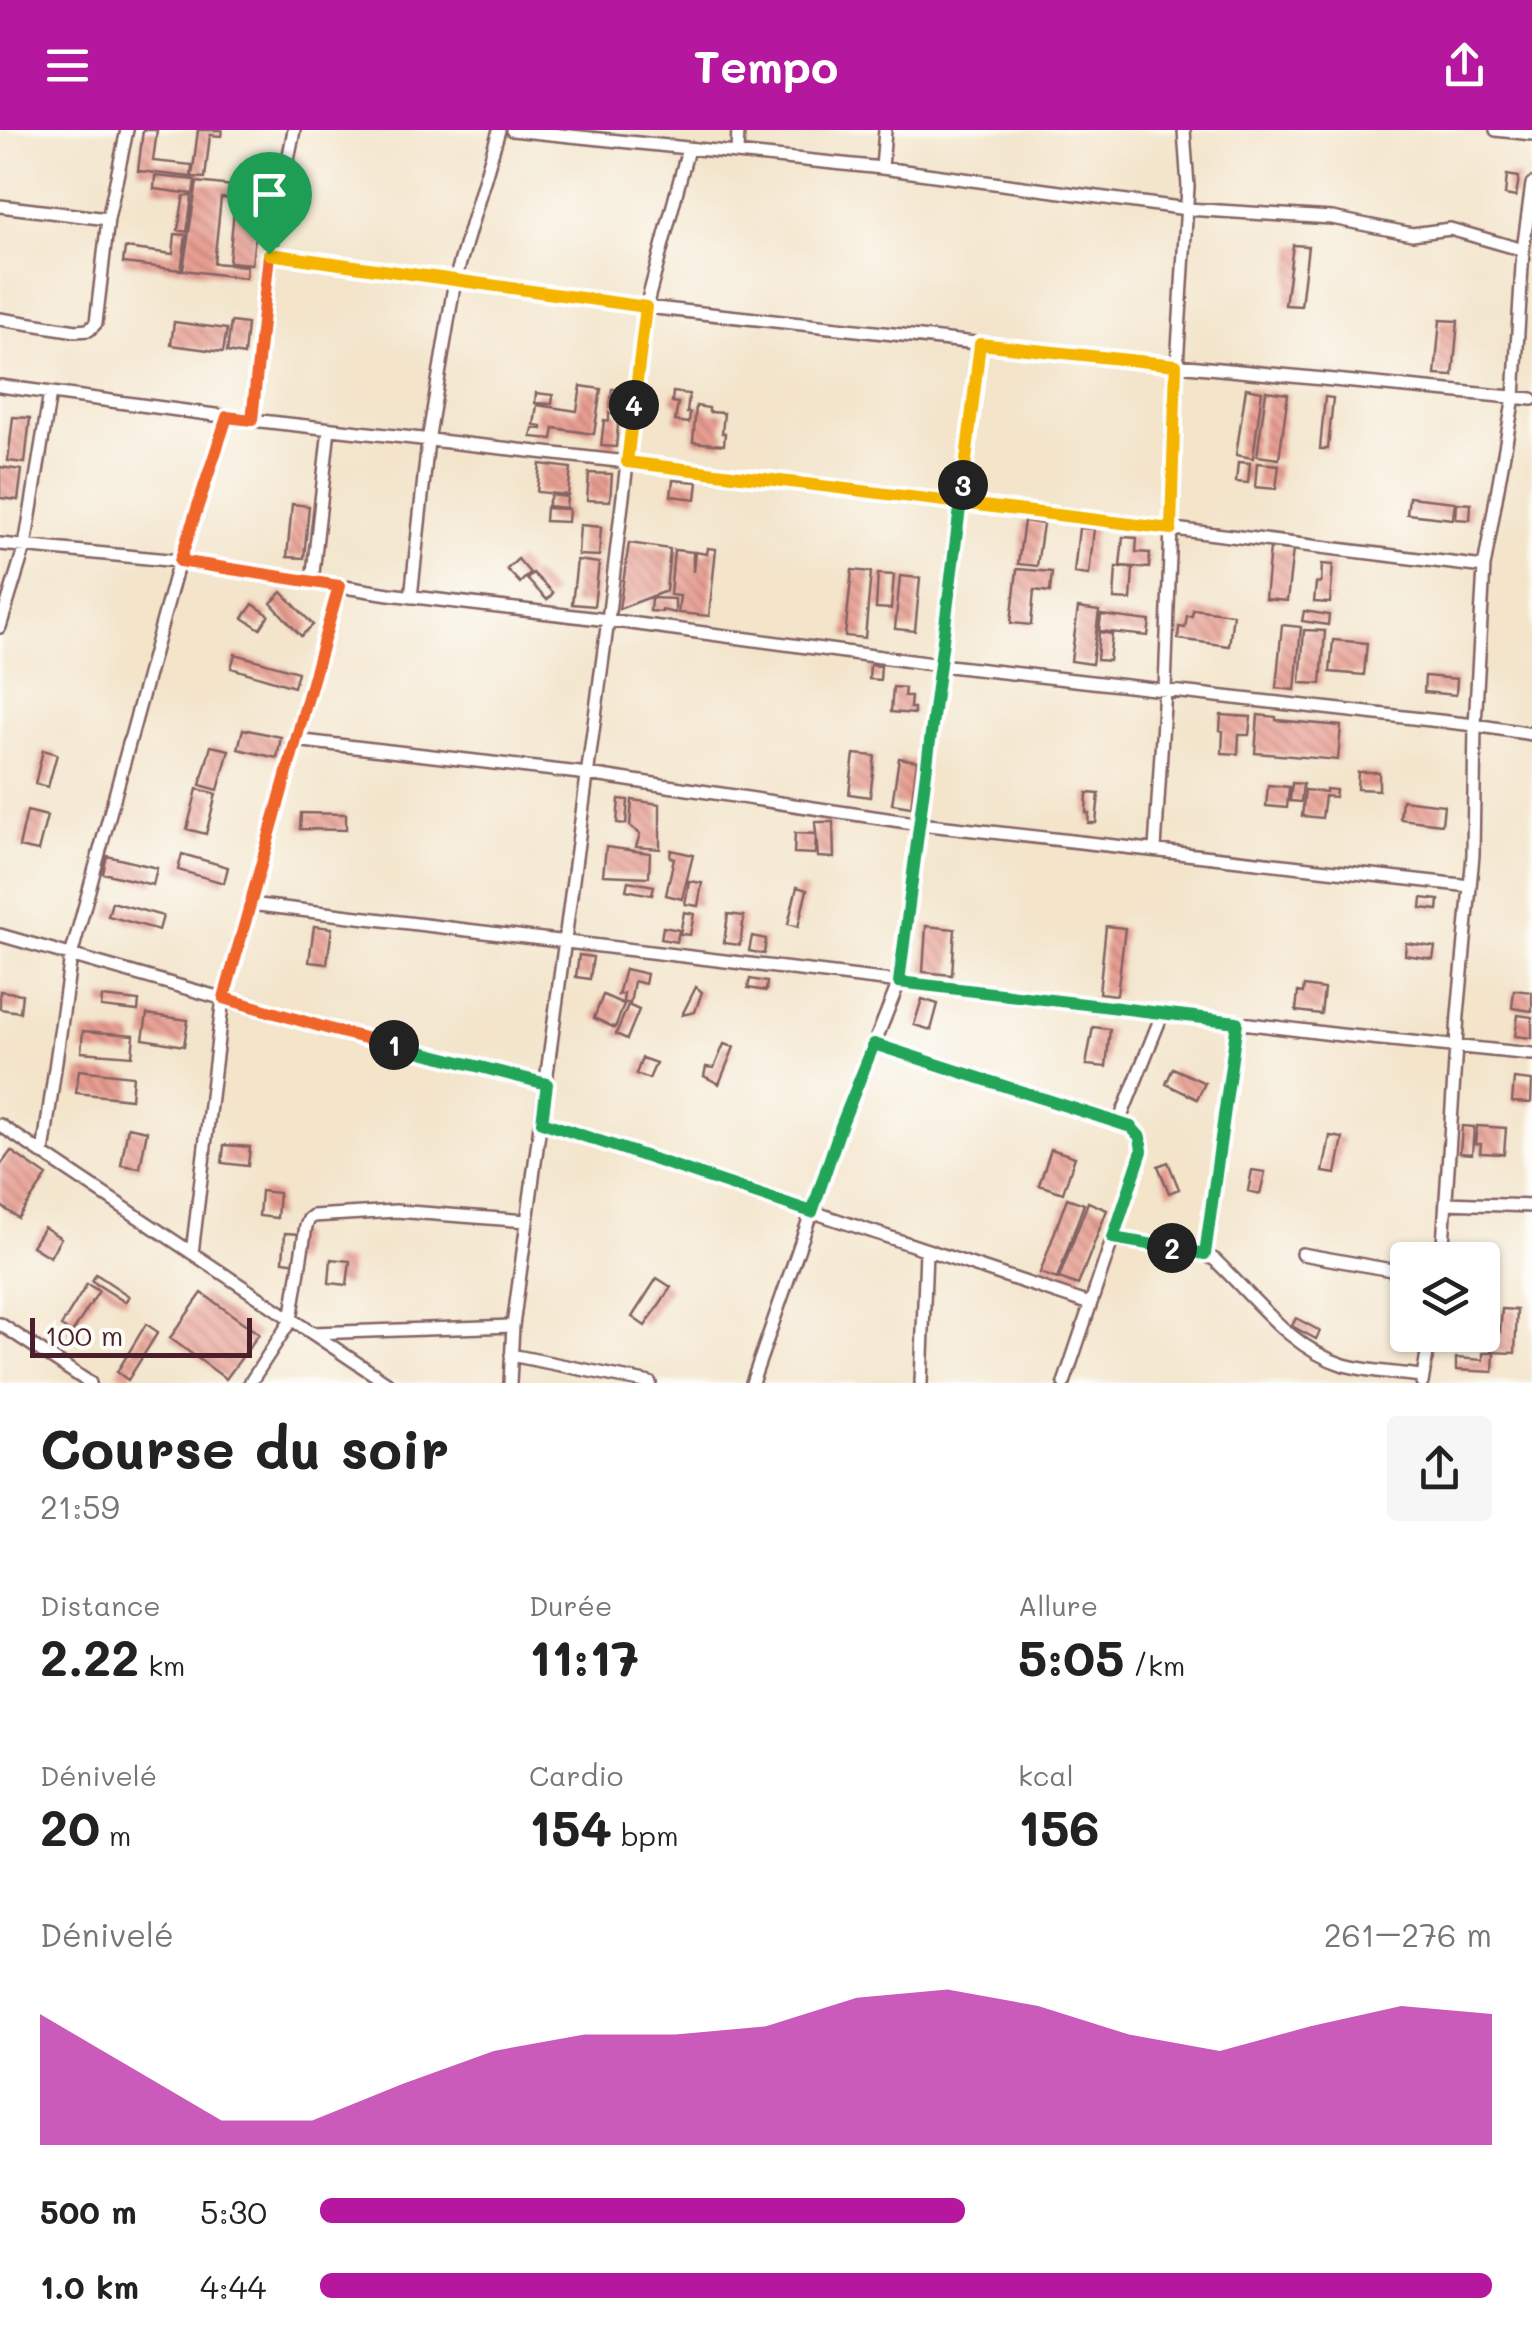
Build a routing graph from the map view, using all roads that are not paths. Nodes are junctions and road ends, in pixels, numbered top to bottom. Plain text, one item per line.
1 (127, 130) edge
2 (294, 130) edge
3 (499, 130) edge
4 (512, 130) edge
5 (738, 130) edge
6 (885, 130) edge
7 (1184, 130) edge
8 (1496, 130) edge
9 (1532, 134) edge
10 (688, 149) junction
11 (737, 152) junction
12 (882, 168) junction
13 (1532, 184) edge
14 (0, 206) edge
15 (1187, 210) junction
16 (108, 219) junction
17 (1523, 250) junction
18 (269, 254) junction
19 (455, 280) junction
20 (646, 307) junction
21 (0, 319) edge
22 (980, 344) junction
23 (1176, 365) junction
24 (0, 386) edge
25 (50, 393) junction
26 (1514, 397) junction
27 (1532, 399) edge
28 (227, 417) junction
29 (252, 420) junction
30 (329, 429) junction
31 (428, 441) junction
32 (627, 462) junction
33 (961, 503) junction
34 (1171, 529) junction
35 (0, 544) edge
36 (26, 546) junction
37 (180, 561) junction
38 (1484, 566) junction
39 (312, 582) junction
40 (339, 586) junction
41 (410, 597) junction
42 (608, 620) junction
43 (0, 628) edge
44 (940, 665) junction
45 (1165, 690) junction
46 (1475, 725) junction
47 (1532, 734) edge
48 (295, 740) junction
49 (588, 774) junction
50 (920, 824) junction
51 (1155, 848) junction
52 (1470, 886) junction
53 (250, 904) junction
54 (0, 935) edge
55 (566, 940) junction
56 (71, 956) junction
57 (899, 982) junction
58 (224, 998) junction
59 (1163, 1012) junction
60 (1237, 1022) junction
61 (874, 1044) junction
62 (1456, 1046) junction
63 (1532, 1054) edge
64 (547, 1084) junction
65 (542, 1122) junction
66 (1119, 1122) junction
67 (0, 1125) edge
68 (44, 1153) junction
69 (1446, 1204) junction
70 (1532, 1206) edge
71 (812, 1212) junction
72 (527, 1221) junction
73 (1113, 1238) junction
74 (1443, 1242) edge
75 (926, 1251) junction
76 (192, 1253) junction
77 (1205, 1254) junction
78 (1302, 1254) dead end
79 (1390, 1270) edge
80 (1090, 1304) junction
81 (291, 1320) junction
82 (0, 1324) edge
83 (513, 1326) junction
84 (311, 1333) junction
85 (1427, 1352) edge
86 (510, 1355) junction
87 (1423, 1380) edge
88 (90, 1383) edge
89 (250, 1383) edge
90 (386, 1383) edge
91 (510, 1383) edge
92 (650, 1383) edge
93 (752, 1383) edge
94 (921, 1383) edge
95 (1064, 1383) edge

1 - 16 street
2 - 18 street
3 - 19 street
4 - 10 street
5 - 11 street
6 - 12 street
7 - 15 street
8 - 9 street
10 - 11 street
10 - 20 street
11 - 12 street
12 - 15 street
13 - 17 street
14 - 16 street
15 - 17 street
15 - 23 street
16 - 21 street
17 - 26 street
18 - 19 street
18 - 29 street
19 - 20 street
19 - 31 street
20 - 22 street
20 - 32 street
22 - 23 street
22 - 33 street
23 - 26 street
23 - 34 street
24 - 25 street
25 - 28 street
25 - 36 street
26 - 27 street
26 - 38 street
28 - 29 street
28 - 37 street
29 - 30 street
30 - 31 street
30 - 39 street
31 - 32 street
31 - 41 street
32 - 33 street
32 - 42 street
33 - 34 street
33 - 44 street
34 - 38 street
34 - 45 street
35 - 36 street
36 - 37 street
36 - 43 street
37 - 39 street
37 - 56 street
38 - 46 street
39 - 40 street
40 - 41 street
40 - 48 street
41 - 42 street
42 - 44 street
42 - 49 street
44 - 45 street
44 - 50 street
45 - 46 street
45 - 51 street
46 - 47 street
46 - 52 street
48 - 49 street
48 - 53 street
49 - 50 street
49 - 55 street
50 - 51 street
50 - 57 street
51 - 52 street
52 - 62 street
53 - 55 street
53 - 58 street
54 - 56 street
55 - 57 street
55 - 64 street
56 - 58 street
56 - 68 street
57 - 59 street
57 - 61 street
58 - 64 street
58 - 76 street
59 - 60 street
59 - 66 street
60 - 62 street
60 - 77 street
61 - 66 street
61 - 71 street
62 - 63 street
62 - 69 street
64 - 65 street
65 - 71 street
65 - 72 street
66 - 73 street
67 - 68 street
68 - 76 street
69 - 70 street
69 - 74 street
71 - 75 street
71 - 93 street
72 - 81 street
72 - 83 street
73 - 77 street
73 - 80 street
75 - 80 street
75 - 94 street
76 - 81 street
77 - 87 street
78 - 79 street
80 - 95 street
81 - 84 street
81 - 89 street
82 - 88 street
83 - 84 street
83 - 86 street
84 - 90 street
85 - 87 street
86 - 91 street
86 - 92 street

